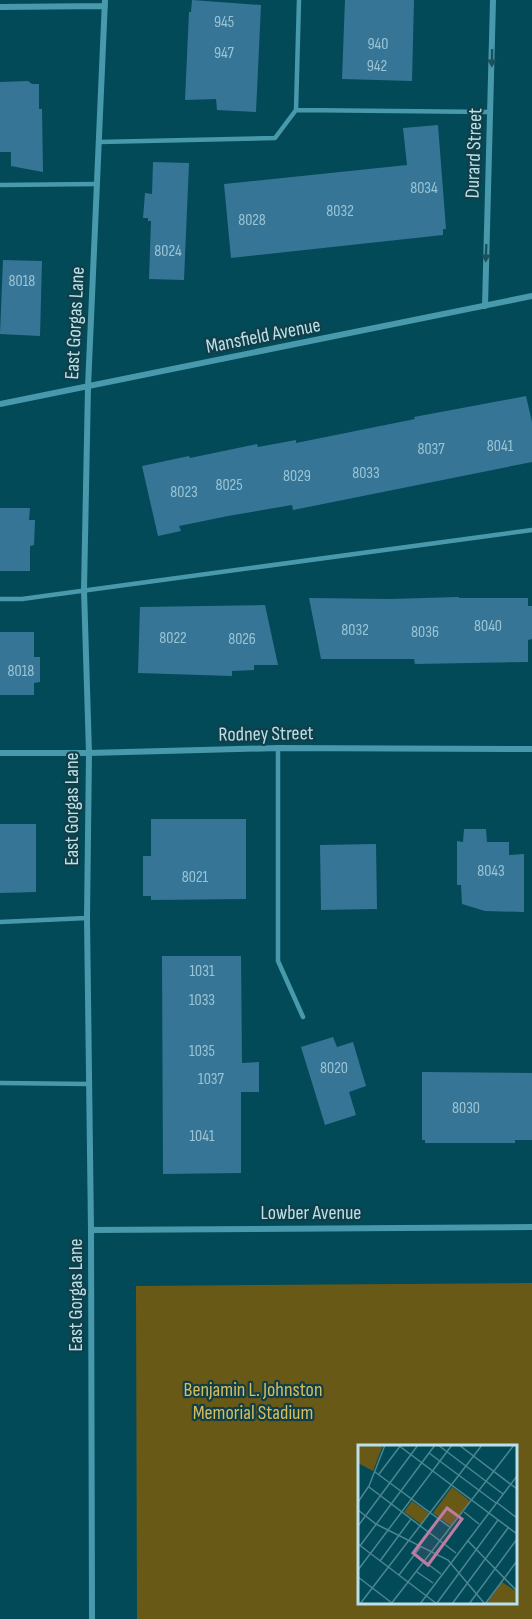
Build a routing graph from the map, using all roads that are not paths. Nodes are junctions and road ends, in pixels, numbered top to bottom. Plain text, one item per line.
1 (299, 0) edge
2 (493, 0) edge
3 (105, 3) edge
4 (0, 7) edge
5 (296, 110) junction
6 (491, 112) junction
7 (99, 142) junction
8 (97, 184) junction
9 (0, 185) edge
10 (532, 296) edge
11 (485, 306) junction
12 (88, 387) junction
13 (0, 404) edge
14 (532, 530) edge
15 (84, 590) junction
16 (0, 599) edge
17 (278, 748) junction
18 (532, 749) edge
19 (0, 753) edge
20 (89, 753) junction
21 (87, 918) junction
22 (0, 922) edge
23 (303, 1017) dead end
24 (0, 1083) edge
25 (89, 1084) junction
26 (532, 1227) edge
27 (91, 1230) junction
28 (92, 1619) edge

1 - 5 lane
2 -> 6 street, Durard Street
3 - 4 street
3 - 7 street, East Gorgas Lane
5 - 6 lane
5 - 7 lane
6 -> 11 street, Durard Street
7 - 8 street, East Gorgas Lane
8 - 9 lane
8 - 12 street, East Gorgas Lane
10 - 11 street, Mansfield Avenue
11 - 12 street, Mansfield Avenue
12 - 13 street, Mansfield Avenue
12 - 15 street, East Gorgas Lane
14 - 15 lane
15 - 16 lane
15 - 20 street, East Gorgas Lane
17 - 18 street, Rodney Street
17 - 20 street, Rodney Street
17 - 23 lane
19 - 20 street, Rodney Street
20 - 21 street, East Gorgas Lane
21 - 22 lane
21 - 25 street, East Gorgas Lane
24 - 25 lane
25 - 27 street, East Gorgas Lane
26 - 27 street, Lowber Avenue
27 - 28 street, East Gorgas Lane

